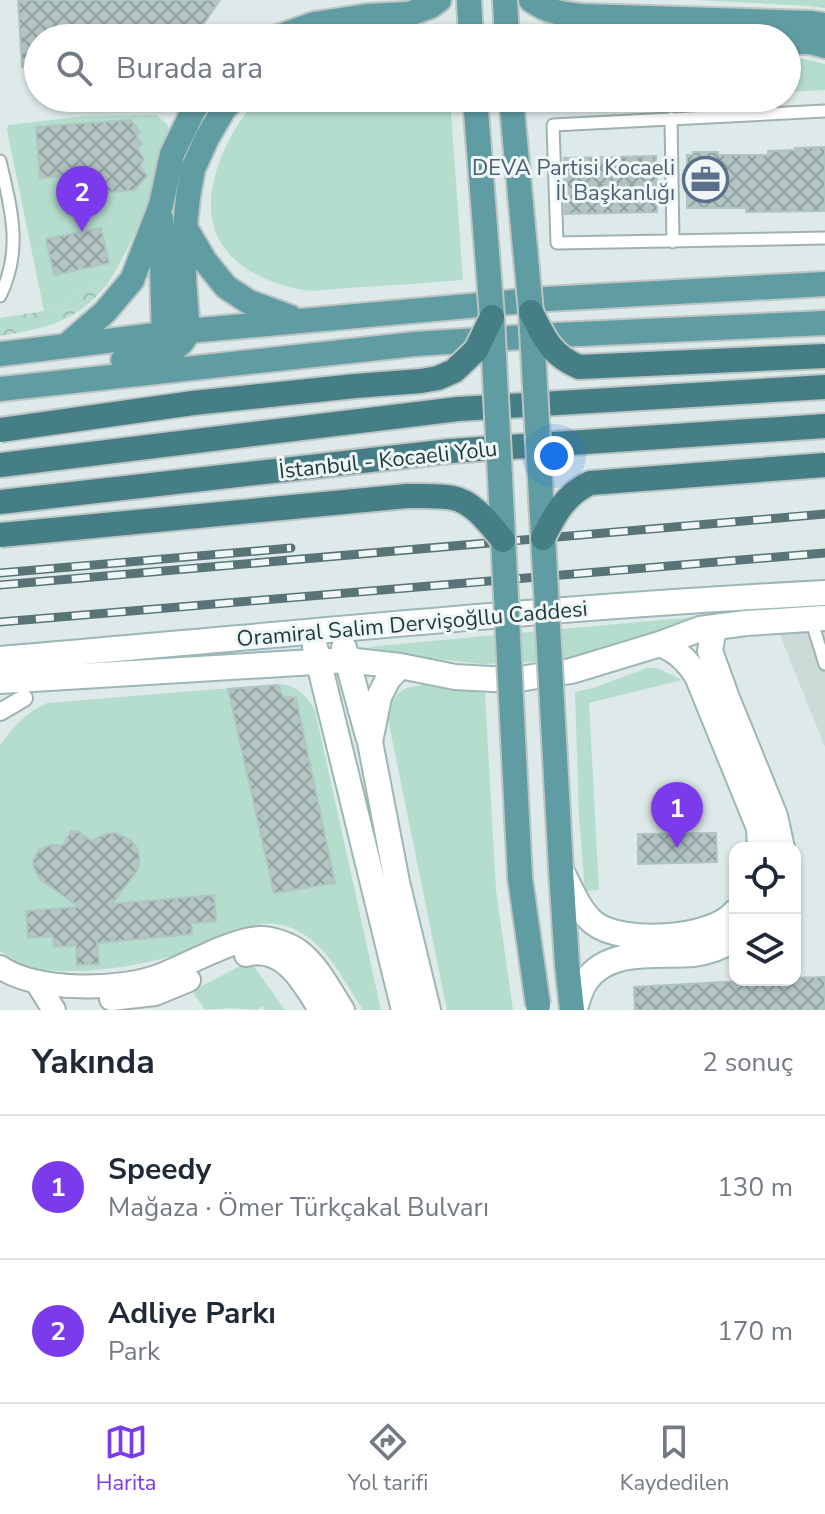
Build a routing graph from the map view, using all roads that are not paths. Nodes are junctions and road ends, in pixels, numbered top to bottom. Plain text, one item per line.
1 (439, 0) edge
2 (469, 0) edge
3 (505, 0) edge
4 (531, 0) edge
5 (314, 24) edge
6 (470, 24) edge
7 (506, 24) edge
8 (825, 25) edge
9 (801, 42) edge
10 (825, 46) edge
11 (825, 111) edge
12 (193, 112) edge
13 (222, 112) edge
14 (476, 112) edge
15 (512, 112) edge
16 (671, 118) junction
17 (0, 161) edge
18 (161, 205) junction
19 (185, 227) junction
20 (825, 238) edge
21 (673, 242) junction
22 (825, 284) edge
23 (0, 296) edge
24 (531, 312) junction
25 (492, 317) junction
26 (299, 320) junction
27 (825, 323) edge
28 (172, 339) junction
29 (67, 345) junction
30 (0, 354) edge
31 (825, 356) edge
32 (191, 368) junction
33 (0, 373) edge
34 (825, 387) edge
35 (0, 389) edge
36 (825, 426) edge
37 (0, 430) edge
38 (0, 465) edge
39 (825, 465) edge
40 (0, 502) edge
41 (0, 535) edge
42 (543, 538) junction
43 (503, 540) junction
44 (825, 593) edge
45 (720, 626) junction
46 (819, 626) edge
47 (340, 629) junction
48 (311, 632) junction
49 (660, 644) junction
50 (0, 659) edge
51 (347, 660) junction
52 (318, 662) junction
53 (825, 664) edge
54 (400, 666) junction
55 (0, 681) edge
56 (24, 698) dead end
57 (0, 712) edge
58 (370, 742) junction
59 (764, 831) edge
60 (561, 870) junction
61 (734, 914) edge
62 (729, 942) edge
63 (0, 967) edge
64 (0, 983) edge
65 (45, 996) edge
66 (538, 1008) edge
67 (320, 1010) edge
68 (343, 1010) edge
69 (404, 1010) edge
70 (428, 1010) edge
71 (573, 1010) edge

1 - 5 main road
2 - 6 main road
3 - 7 main road
4 - 8 main road
9 - 10 main road
11 - 16 lane
12 - 18 main road
13 - 19 main road
14 - 25 main road, bridge
15 - 24 main road, bridge
16 - 21 lane
16 - 21 lane
17 - 23 lane
18 - 28 main road
18 - 29 main road
19 - 26 main road
19 - 28 main road
20 - 21 lane
22 - 26 main road
24 - 31 highway, bridge
24 - 42 main road, bridge
25 - 37 highway, bridge
25 - 43 main road, bridge
26 - 28 main road
27 - 32 main road
28 - 29 main road
28 - 32 main road
28 - 33 main road
29 - 30 main road
32 - 35 main road
34 - 38 highway
36 - 40 highway, İstanbul - Kocaeli Yolu
39 - 42 highway, bridge
41 - 43 highway, bridge
42 - 60 main road, bridge
43 - 66 main road, bridge
44 - 47 main road, Oramiral Salim Dervişoğllu Caddesi
45 - 46 main road, Oramiral Salim Dervişoğllu Caddesi
45 - 49 main road, Oramiral Salim Dervişoğllu Caddesi
45 - 59 main road
46 - 53 lane
47 - 48 main road, Oramiral Salim Dervişoğllu Caddesi
47 - 51 main road
48 - 50 main road, Oramiral Salim Dervişoğllu Caddesi
48 - 52 main road
49 - 54 main road, Oramiral Salim Dervişoğllu Caddesi
49 - 59 main road
51 - 52 main road, Oramiral Salim Dervişoğllu Caddesi
51 - 54 main road, Oramiral Salim Dervişoğllu Caddesi
51 - 58 main road
52 - 55 main road, Oramiral Salim Dervişoğllu Caddesi
52 - 69 main road
54 - 58 main road
56 - 57 street
58 - 70 main road
60 - 61 main road
60 - 71 main road
62 - 71 main road
63 - 65 street
64 - 65 street
65 - 67 street
65 - 68 street

